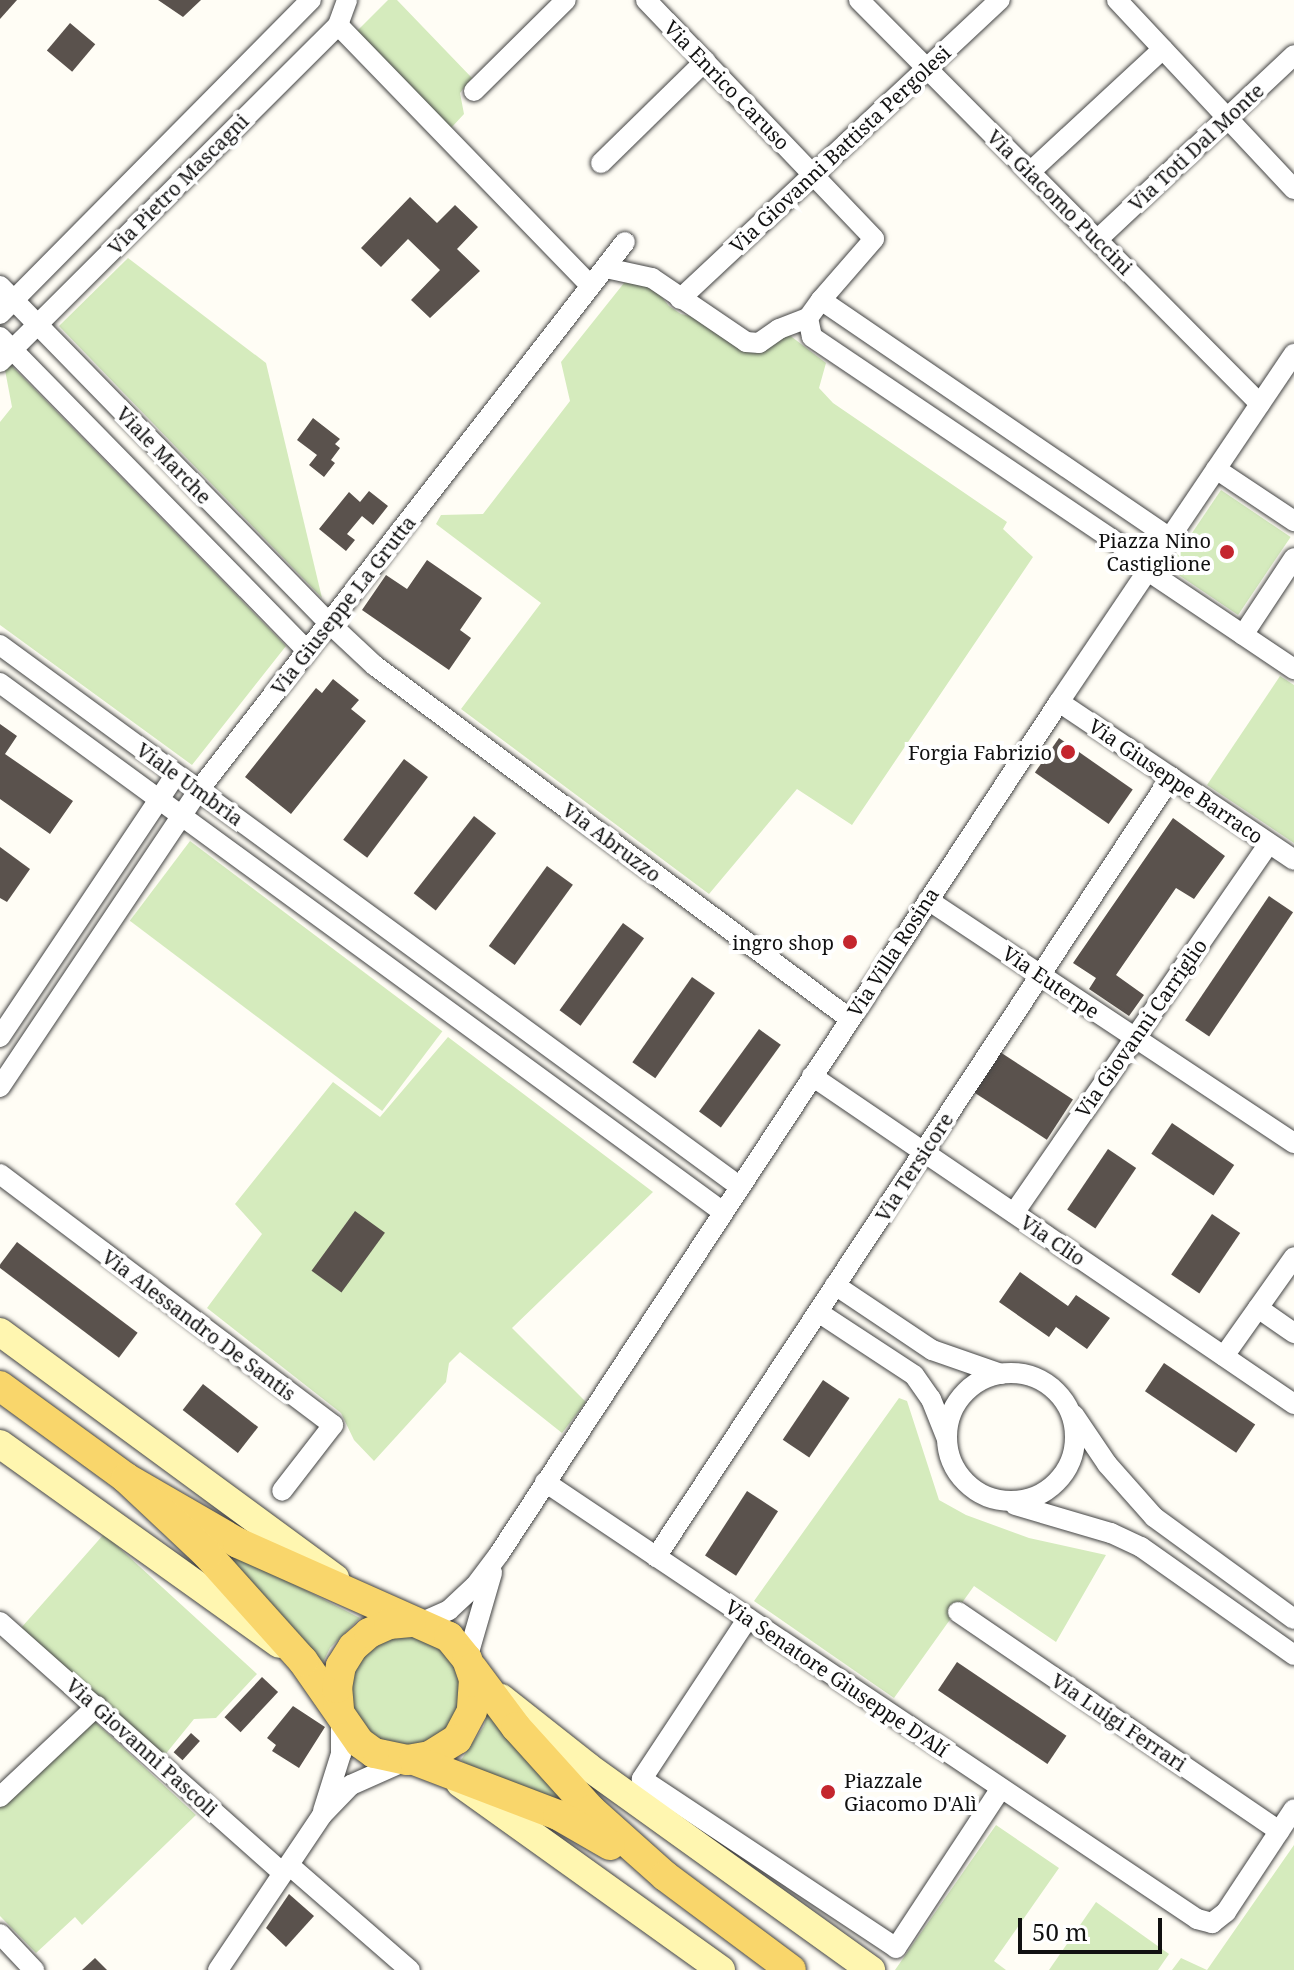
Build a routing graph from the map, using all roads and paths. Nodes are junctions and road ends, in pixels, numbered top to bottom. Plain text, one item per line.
1 (311, 0) edge
2 (347, 0) edge
3 (566, 0) edge
4 (646, 0) edge
5 (859, 0) edge
6 (1117, 0) edge
7 (997, 1) edge
8 (338, 25) junction
9 (1163, 49) junction
10 (1294, 55) edge
11 (705, 61) junction
12 (927, 68) junction
13 (474, 91) dead end
14 (1227, 118) junction
15 (601, 163) dead end
16 (1030, 172) junction
17 (813, 175) junction
18 (1294, 189) edge
19 (1097, 240) junction
20 (625, 242) dead end
21 (606, 268) junction
22 (591, 286) junction
23 (680, 299) junction
24 (5, 300) edge
25 (821, 300) junction
26 (808, 318) junction
27 (37, 324) junction
28 (4, 349) edge
29 (1294, 354) edge
30 (1260, 404) junction
31 (1216, 469) junction
32 (1294, 521) edge
33 (1170, 538) junction
34 (1294, 558) edge
35 (1149, 568) junction
36 (1243, 635) junction
37 (318, 637) junction
38 (0, 645) edge
39 (1294, 669) edge
40 (0, 683) edge
41 (1059, 702) junction
42 (176, 774) junction
43 (1171, 777) junction
44 (199, 790) junction
45 (159, 799) junction
46 (182, 816) junction
47 (1269, 843) junction
48 (1294, 860) edge
49 (928, 900) junction
50 (379, 922) junction
51 (361, 947) junction
52 (51, 961) junction
53 (1041, 975) junction
54 (74, 977) junction
55 (850, 1019) junction
56 (0, 1037) edge
57 (1135, 1037) junction
58 (541, 1040) junction
59 (523, 1065) junction
60 (812, 1076) junction
61 (0, 1087) edge
62 (1294, 1143) edge
63 (684, 1146) junction
64 (924, 1152) junction
65 (666, 1170) junction
66 (0, 1174) edge
67 (739, 1186) junction
68 (723, 1212) junction
69 (1014, 1213) junction
70 (1294, 1257) edge
71 (835, 1285) junction
72 (1258, 1308) junction
73 (818, 1312) junction
74 (0, 1332) edge
75 (1294, 1333) edge
76 (1224, 1356) junction
77 (1001, 1374) junction
78 (0, 1386) edge
79 (1294, 1404) edge
80 (1069, 1410) junction
81 (947, 1439) junction
82 (0, 1444) edge
83 (126, 1478) junction
84 (545, 1482) junction
85 (282, 1491) dead end
86 (995, 1500) junction
87 (499, 1554) junction
88 (656, 1557) junction
89 (375, 1607) junction
90 (958, 1612) dead end
91 (748, 1618) junction
92 (1294, 1619) edge
93 (0, 1622) edge
94 (414, 1623) junction
95 (1294, 1655) edge
96 (303, 1661) junction
97 (472, 1668) junction
98 (97, 1706) junction
99 (340, 1713) junction
100 (410, 1760) junction
101 (443, 1771) junction
102 (1001, 1788) junction
103 (0, 1797) edge
104 (1294, 1809) edge
105 (322, 1815) junction
106 (1279, 1831) junction
107 (286, 1869) junction
108 (665, 1876) junction
109 (0, 1934) edge
110 (34, 1970) edge
111 (218, 1970) edge
112 (410, 1970) edge
113 (721, 1970) edge
114 (791, 1970) edge
115 (871, 1970) edge

1 - 24 street, Via Pietro Mascagni
2 - 8 street, Via Pietro Mascagni
3 - 13 street
4 - 11 street, Via Enrico Caruso
5 - 12 street, Via Giacomo Puccini
6 - 9 street
7 - 12 street, Via Giovanni Battista Pergolesi
8 - 22 street
8 - 27 street, Via Pietro Mascagni
9 - 14 street
9 - 16 street
10 - 14 street, Via Toti Dal Monte
11 - 15 street
11 - 17 street, Via Enrico Caruso
12 - 16 street, Via Giacomo Puccini
12 - 17 street, Via Giovanni Battista Pergolesi
14 - 18 street
14 - 19 street, Via Toti Dal Monte
16 - 19 street, Via Giacomo Puccini
17 - 23 street, Via Giovanni Battista Pergolesi
17 - 25 street, Via Enrico Caruso
19 - 30 street, Via Giacomo Puccini
20 - 21 street, Via Giuseppe La Grutta
21 - 22 street, Via Giuseppe La Grutta
21 - 23 street
22 - 37 street, Via Giuseppe La Grutta
23 - 26 street
24 - 27 street, Viale Marche
25 - 26 street
25 - 33 street
26 - 35 street
27 - 28 street, Via Pietro Mascagni
27 - 37 street, Viale Marche
28 - 37 street, Viale Marche
29 - 30 street, Via Villa Rosina
30 - 31 street, Via Villa Rosina
31 - 32 street
31 - 33 street, Via Villa Rosina
33 - 35 street, Via Villa Rosina
34 - 36 street
35 - 36 street
35 - 41 street, Via Villa Rosina
36 - 39 street
37 - 44 street, Via Giuseppe La Grutta
37 - 55 street, Via Abruzzo
38 - 42 street, Viale Umbria
40 - 45 street, Viale Umbria
41 - 43 street, Via Giuseppe Barraco
41 - 49 street, Via Villa Rosina
42 - 44 street, Viale Umbria
42 - 45 street
43 - 47 street, Via Giuseppe Barraco
43 - 53 street, Via Tersicore
44 - 46 street, Via Giuseppe La Grutta
44 - 50 street, Viale Umbria
45 - 46 street, Viale Umbria
45 - 52 street
46 - 51 street, Viale Umbria
46 - 54 street, Via Giuseppe La Grutta
47 - 48 street, Via Giuseppe Barraco
47 - 57 street, Via Giovanni Carriglio
49 - 53 street, Via Euterpe
49 - 55 street, Via Villa Rosina
50 - 51 street
50 - 58 street, Viale Umbria
51 - 59 street, Viale Umbria
52 - 54 street
52 - 56 street
53 - 57 street, Via Euterpe
53 - 64 street, Via Tersicore
54 - 61 street, Via Giuseppe La Grutta
55 - 60 street, Via Villa Rosina
57 - 62 street, Via Euterpe
57 - 69 street, Via Giovanni Carriglio
58 - 59 street
58 - 63 street, Viale Umbria
59 - 65 street, Viale Umbria
60 - 64 street, Via Clio
60 - 67 street, Via Villa Rosina
63 - 65 street
63 - 67 street, Viale Umbria
64 - 69 street, Via Clio
64 - 71 street, Via Tersicore
65 - 68 street, Viale Umbria
66 - 85 street, Via Alessandro De Santis
67 - 68 street, Via Villa Rosina
68 - 84 street, Via Villa Rosina
69 - 76 street, Via Clio
70 - 72 street
71 - 73 street, Via Tersicore
71 - 77 street
72 - 75 street
72 - 76 street
73 - 81 street
73 - 88 street, Via Tersicore
74 - 89 street
76 - 79 street, Via Clio
77 - 80 street
77 - 81 street
78 - 83 main road
80 - 86 street
80 - 92 street
81 - 86 street
82 - 96 street
83 - 89 main road
83 - 96 main road
84 - 87 street, Via Villa Rosina
84 - 88 street, Via Senatore Giuseppe D'Alí
86 - 95 street
87 - 94 street, Via Villa Rosina
87 - 97 street, Via Villa Rosina
88 - 91 street, Via Senatore Giuseppe D'Alí
89 - 94 main road
90 - 106 street, Via Luigi Ferrari
91 - 102 street, Via Senatore Giuseppe D'Alí
91 - 102 street
93 - 98 street, Via Giovanni Pascoli
94 - 97 main road
94 - 99 main road
96 - 99 main road
97 - 100 main road
97 - 108 main road
97 - 115 street
98 - 103 street
98 - 107 street, Via Giovanni Pascoli
99 - 100 main road
99 - 105 street
100 - 101 main road
100 - 105 street
101 - 108 main road
101 - 113 street
102 - 106 street, Via Senatore Giuseppe D'Alí
104 - 106 street
105 - 107 street
107 - 111 street
107 - 112 street, Via Giovanni Pascoli
108 - 114 main road
109 - 110 street

